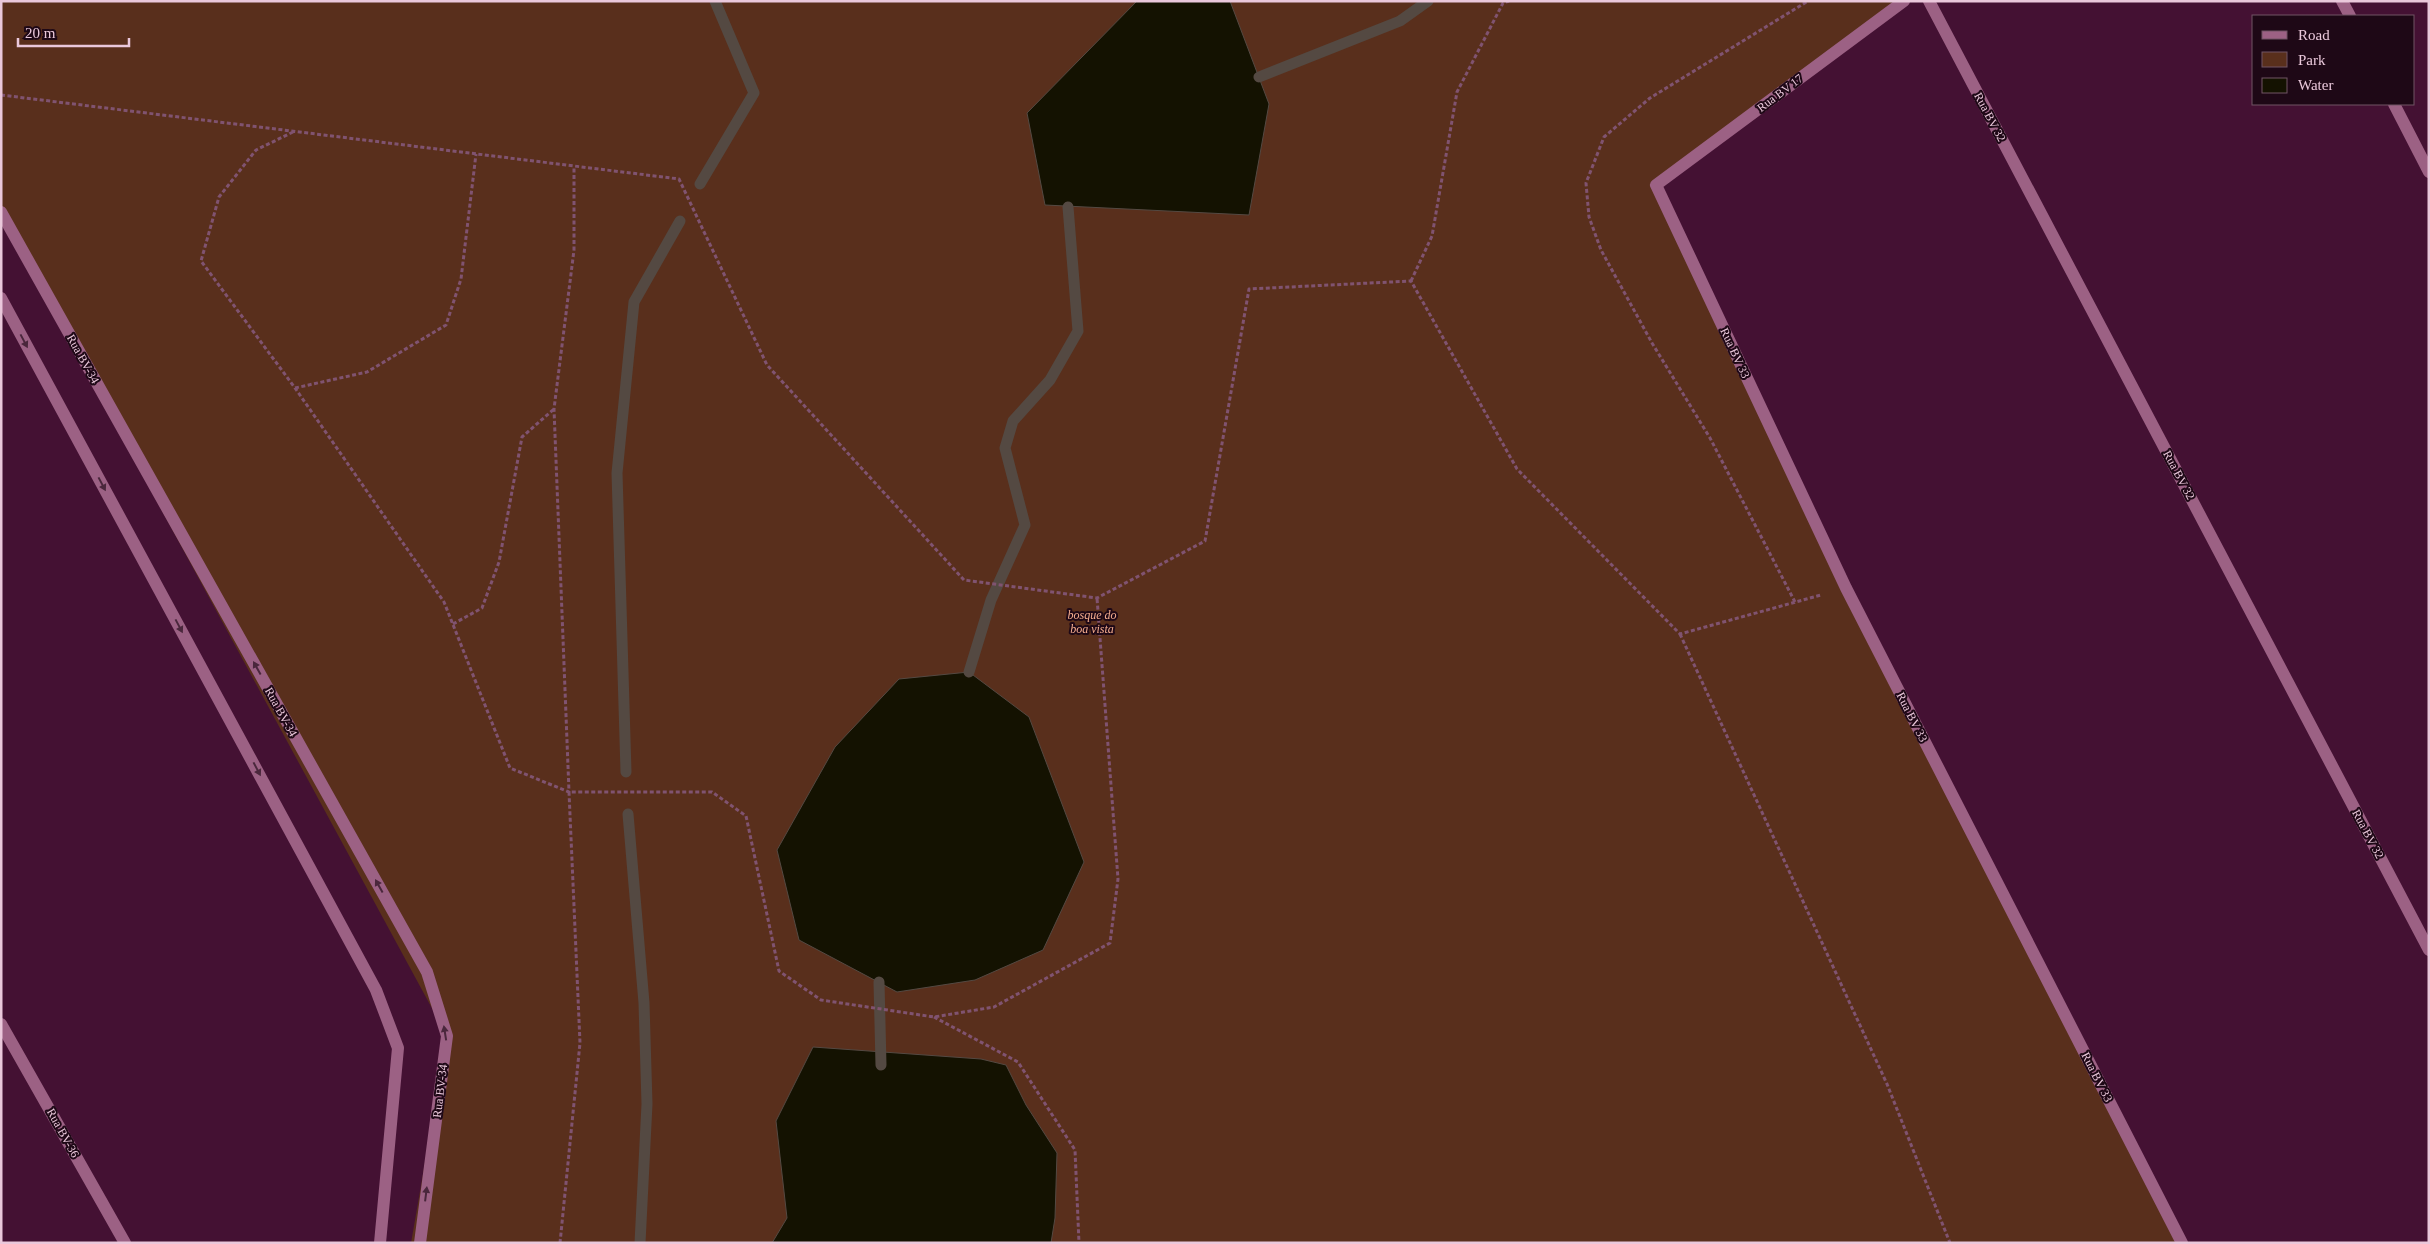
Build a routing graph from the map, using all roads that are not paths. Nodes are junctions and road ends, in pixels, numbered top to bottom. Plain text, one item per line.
1 (1904, 1) edge
2 (1929, 1) edge
3 (2342, 1) edge
4 (2349, 15) edge
5 (2395, 105) edge
6 (2429, 172) edge
7 (1656, 185) joint
8 (1, 212) edge
9 (1, 298) edge
10 (2429, 950) edge
11 (1, 1024) edge
12 (125, 1243) edge
13 (380, 1243) edge
14 (420, 1243) edge
15 (2182, 1243) edge

1 - 7 street, Rua BV 17
2 - 10 street, Rua BV 32
3 - 4 street
5 - 6 street
7 - 15 street, Rua BV 33
14 -> 8 street, Rua BV-34
9 -> 13 street
11 - 12 street, Rua BV-36

